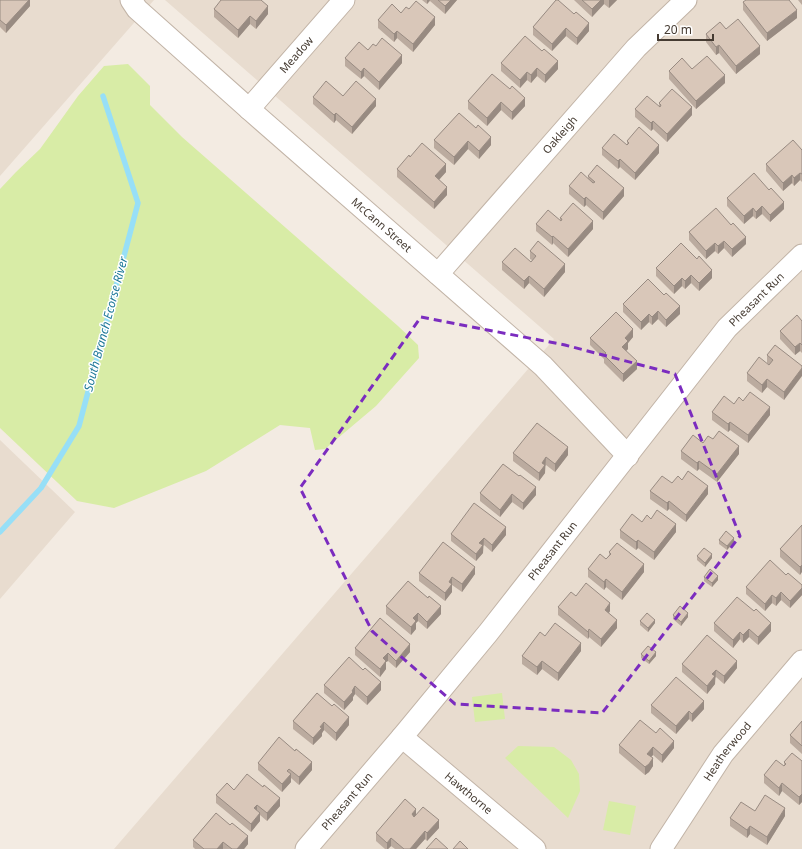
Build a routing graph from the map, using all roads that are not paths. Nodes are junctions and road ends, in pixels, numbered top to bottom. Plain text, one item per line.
1 (131, 0) edge
2 (344, 0) edge
3 (686, 0) edge
4 (249, 109) junction
5 (802, 255) edge
6 (438, 274) junction
7 (628, 456) junction
8 (802, 661) edge
9 (402, 737) junction
10 (306, 849) edge
11 (535, 849) edge
12 (661, 849) edge

1 - 4 street, McCann Street
2 - 4 street, Meadow
3 - 6 street, Oakleigh
4 - 6 street, McCann Street
5 - 7 street, Pheasant Run
6 - 7 street, McCann Street
7 - 9 street, Pheasant Run
8 - 12 street, Heatherwood
9 - 10 street, Pheasant Run
9 - 11 street, Hawthorne

